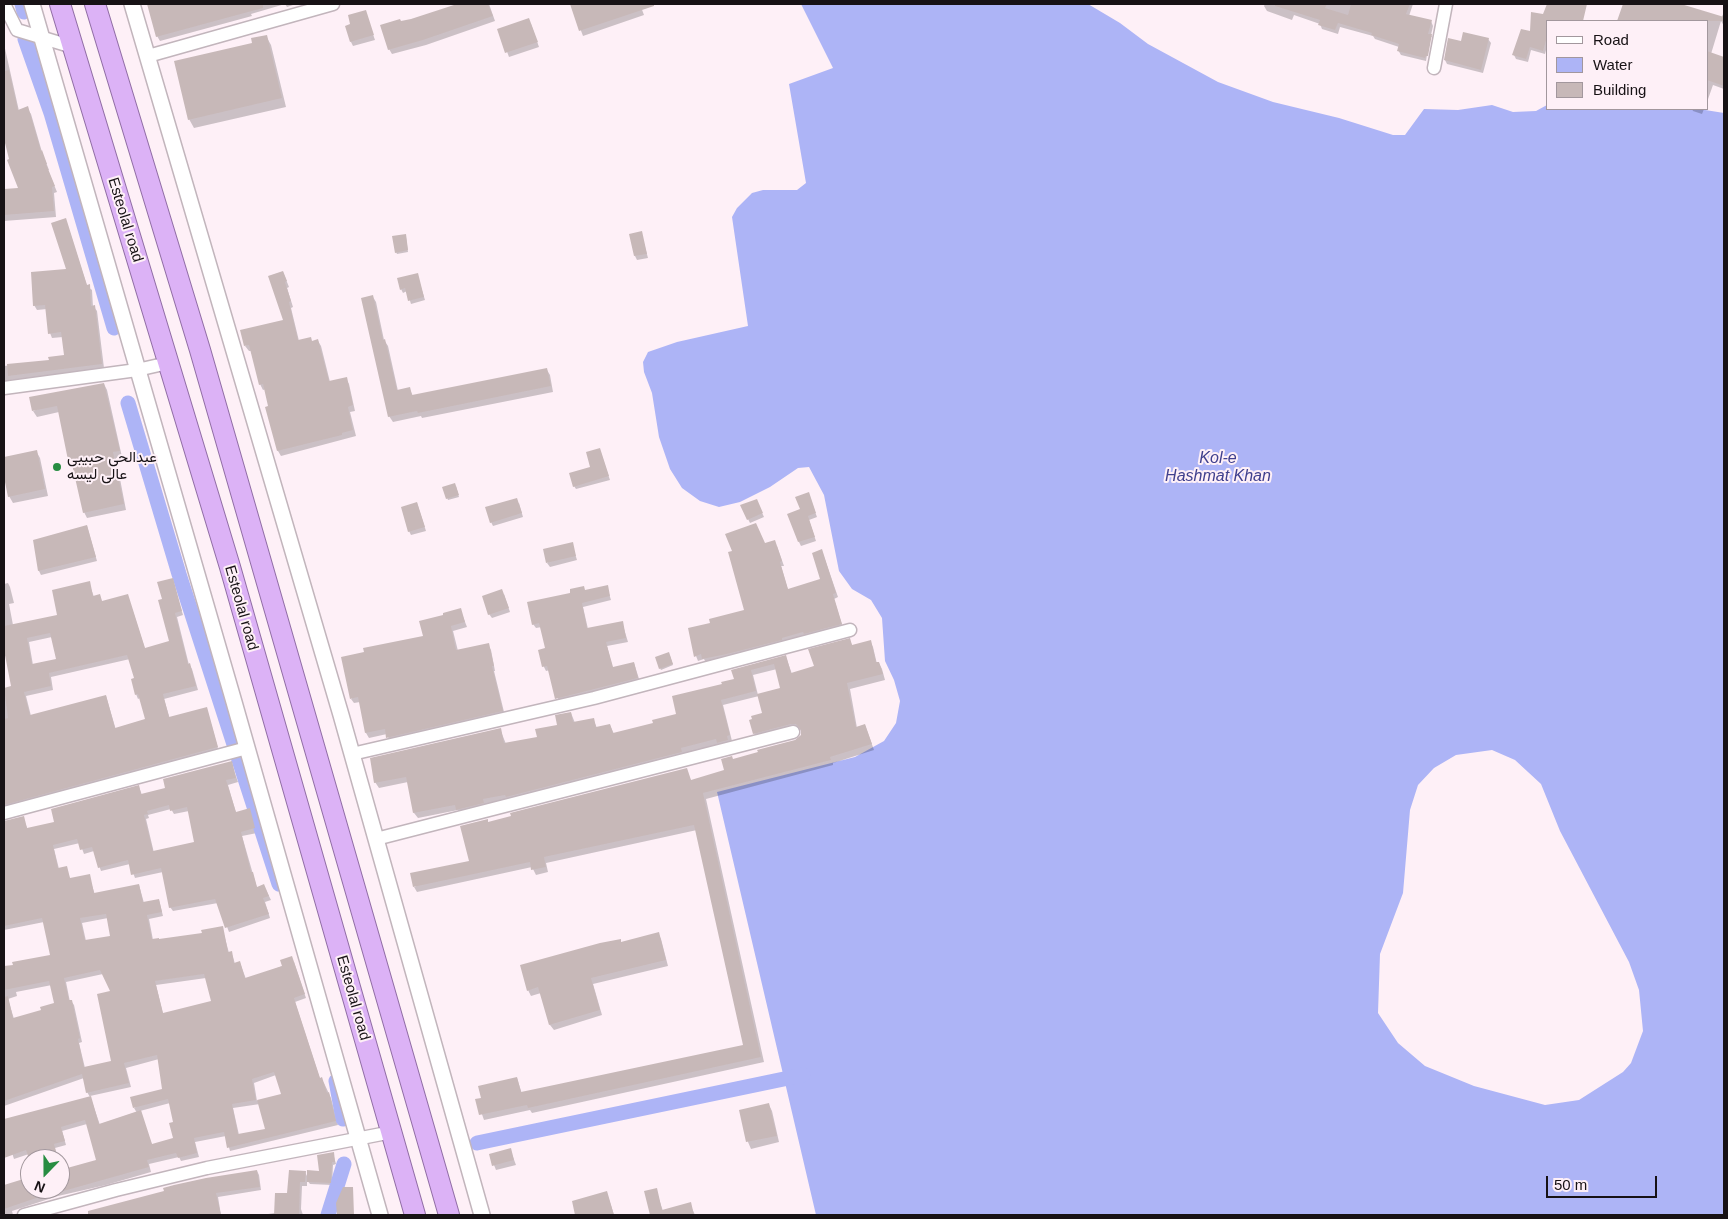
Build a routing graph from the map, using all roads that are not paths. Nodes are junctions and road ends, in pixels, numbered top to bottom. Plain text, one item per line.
1 (4, 4) edge
2 (32, 4) edge
3 (60, 4) edge
4 (95, 4) edge
5 (132, 4) edge
6 (333, 4) edge
7 (1444, 4) edge
8 (41, 37) junction
9 (73, 47) junction
10 (148, 56) junction
11 (1434, 68) dead end
12 (168, 364) junction
13 (137, 370) junction
14 (4, 388) edge
15 (850, 630) dead end
16 (793, 732) dead end
17 (239, 750) junction
18 (352, 754) junction
19 (4, 813) edge
20 (376, 839) junction
21 (392, 1132) junction
22 (359, 1138) junction
23 (24, 1215) edge
24 (380, 1215) edge
25 (415, 1215) edge
26 (449, 1215) edge
27 (482, 1215) edge

1 - 8 street
2 - 8 street
3 - 9 highway, Esteolal road
4 - 26 highway
5 - 10 street
6 - 10 street
7 - 11 street
8 - 9 street
8 - 13 street
9 - 12 highway, Esteolal road
10 - 18 street
12 - 13 street
12 - 21 highway, Esteolal road
13 - 14 street
13 - 17 street
15 - 18 street
16 - 20 street
17 - 19 street
17 - 22 street
18 - 20 street
20 - 27 street
21 - 22 street
21 - 25 highway, Esteolal road
22 - 23 street
22 - 24 street

